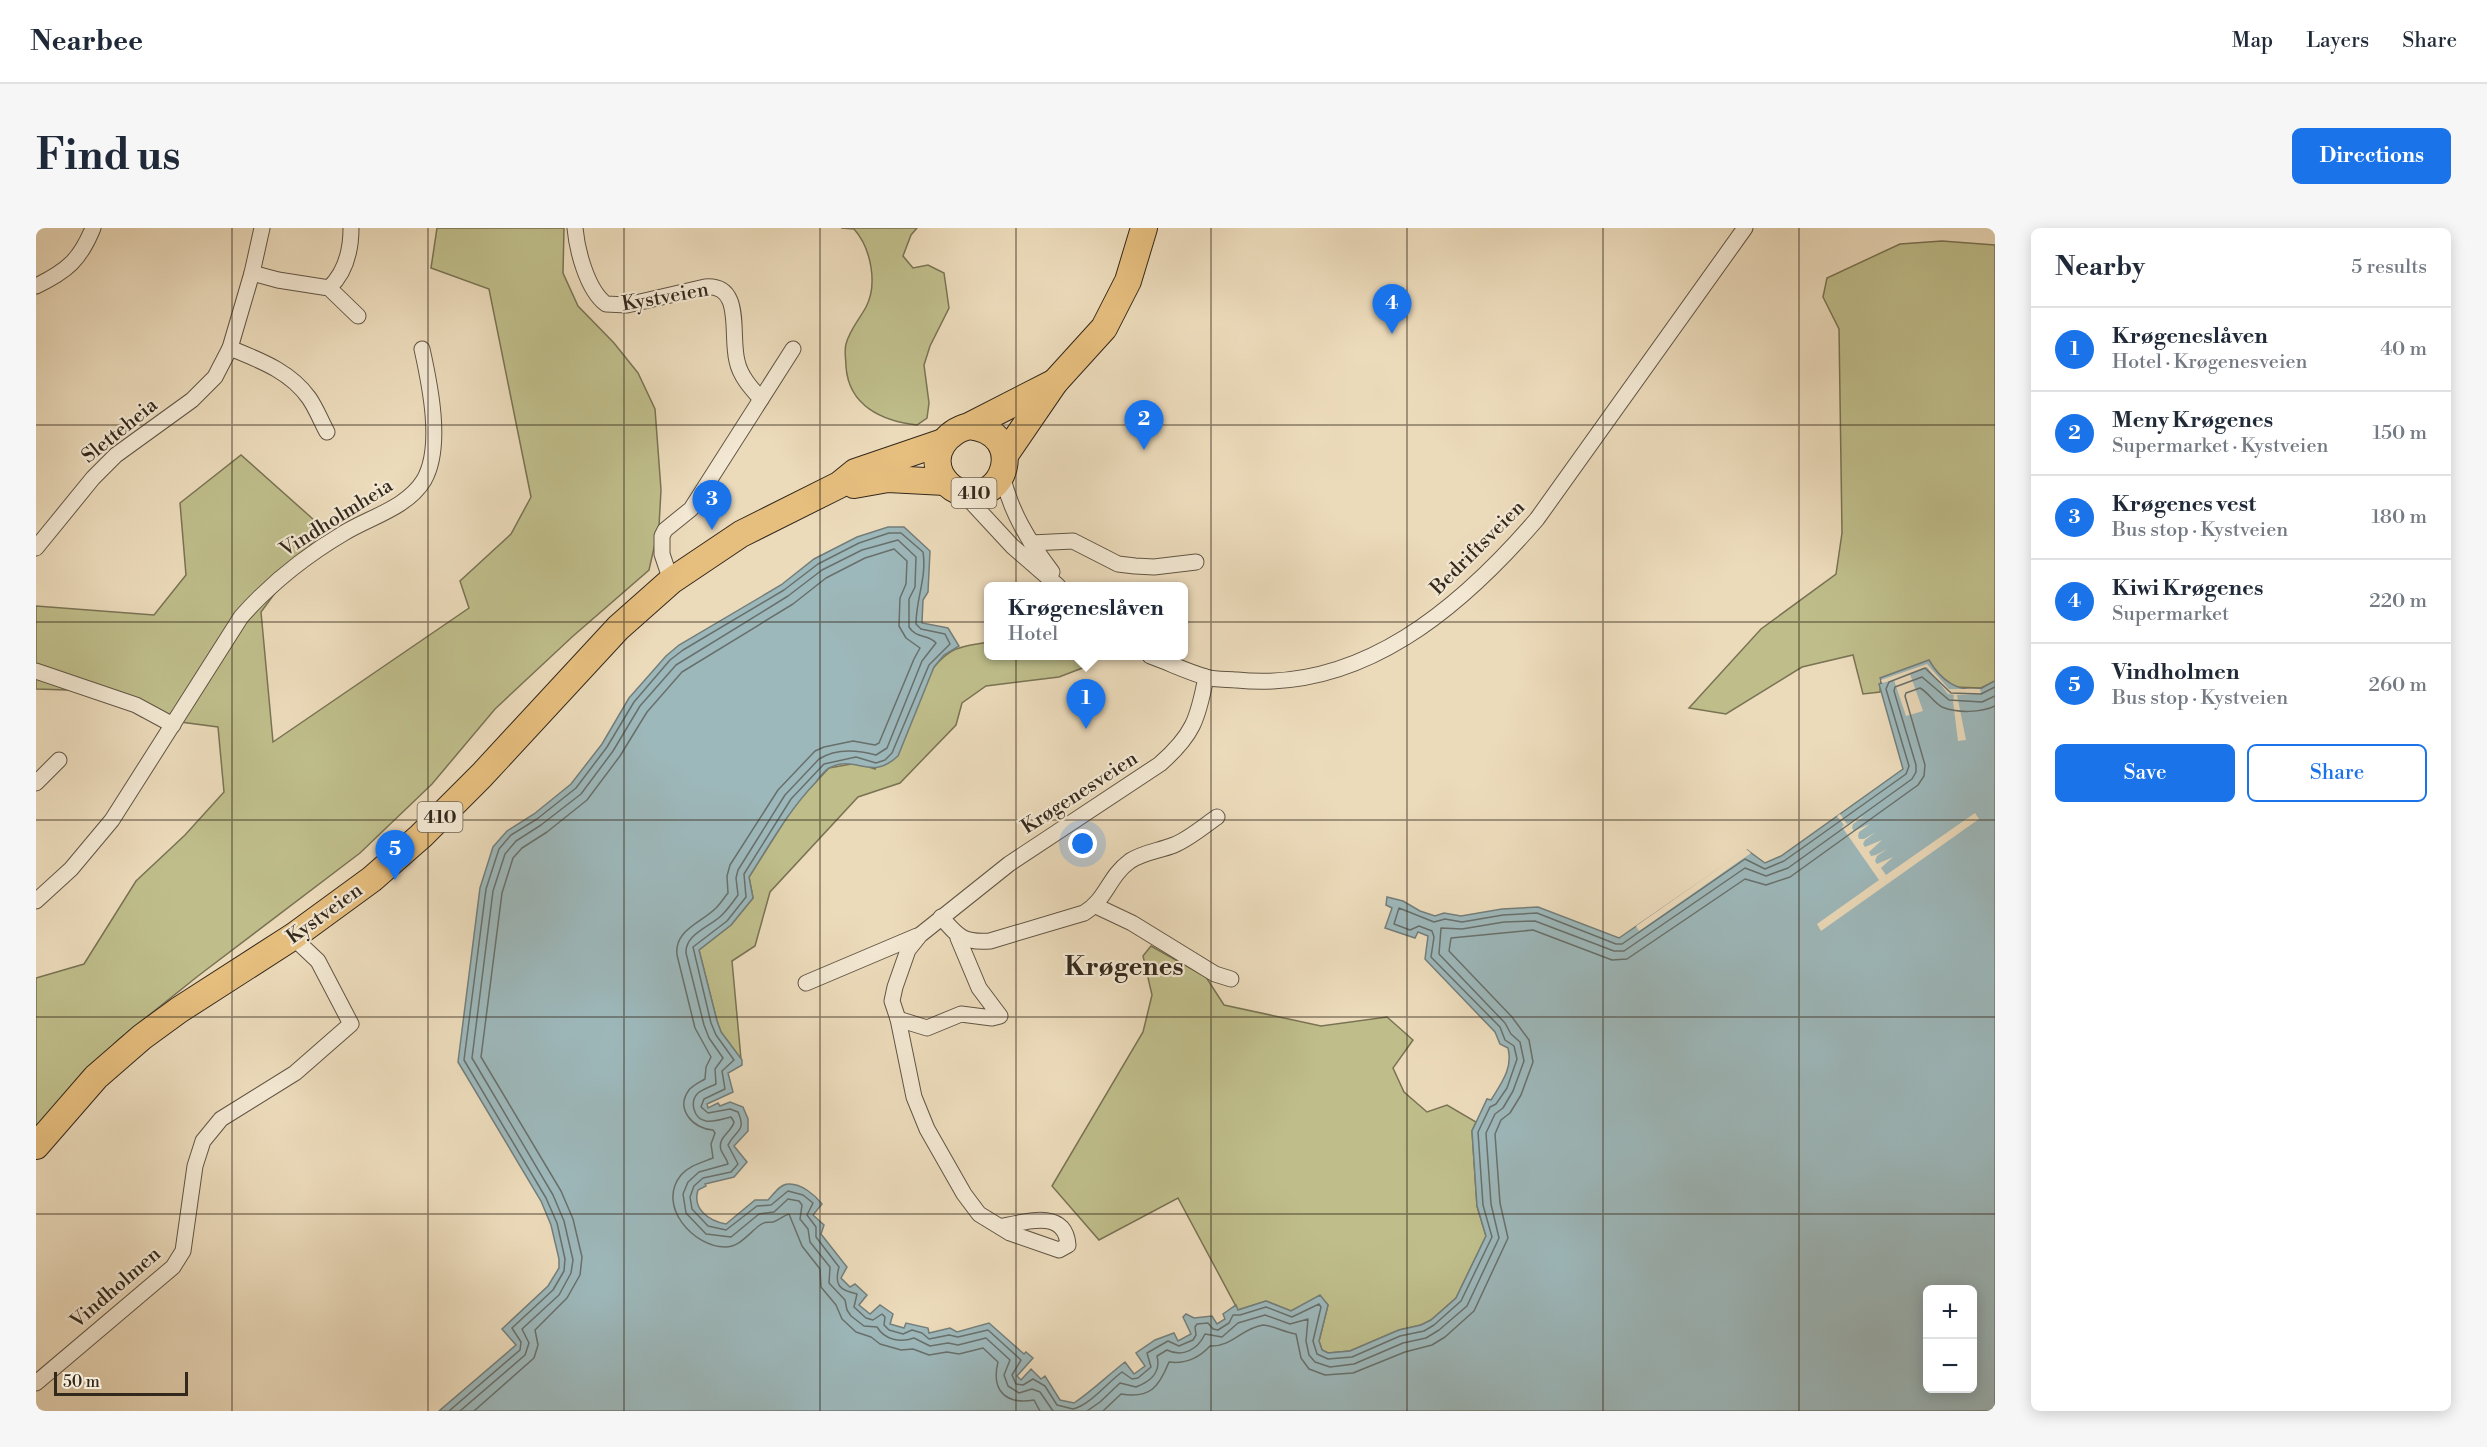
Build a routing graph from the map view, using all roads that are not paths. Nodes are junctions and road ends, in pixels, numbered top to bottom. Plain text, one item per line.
1 (93, 228) edge
2 (262, 228) edge
3 (351, 228) edge
4 (575, 228) edge
5 (1144, 228) edge
6 (1745, 228) edge
7 (252, 273) junction
8 (36, 286) edge
9 (329, 288) junction
10 (358, 316) dead end
11 (230, 348) junction
12 (422, 349) dead end
13 (794, 349) dead end
14 (1055, 382) junction
15 (761, 399) junction
16 (969, 426) junction
17 (327, 432) dead end
18 (943, 442) junction
19 (1003, 465) junction
20 (839, 485) junction
21 (953, 487) junction
22 (1031, 543) junction
23 (36, 548) edge
24 (1196, 562) dead end
25 (671, 581) junction
26 (1055, 582) edge
27 (1057, 582) edge
28 (1161, 660) edge
29 (36, 672) edge
30 (1206, 677) junction
31 (173, 725) junction
32 (59, 760) dead end
33 (36, 783) edge
34 (1217, 817) dead end
35 (36, 901) edge
36 (1096, 906) junction
37 (941, 917) junction
38 (920, 935) junction
39 (294, 936) junction
40 (958, 938) junction
41 (1231, 980) dead end
42 (806, 983) dead end
43 (898, 1018) junction
44 (36, 1146) edge
45 (1000, 1227) dead end
46 (36, 1383) edge

1 - 8 street
2 - 7 street, Sletteheia
3 - 9 street
4 - 15 street, Kystveien
5 - 14 main road, 410
6 - 30 street, Bedriftsveien
7 - 9 street
7 - 11 street, Sletteheia
9 - 10 street
11 - 17 street
11 - 23 street, Sletteheia
12 - 31 street, Vindholmheia
13 - 15 street
14 - 16 main road, 410
14 - 19 main road, 410
15 - 25 street
16 - 18 main road, 410
16 - 19 main road, 410
18 - 20 main road, Kystveien / 410
18 - 21 main road, 410
19 - 21 main road, 410
19 - 22 street
20 - 21 main road, Kystveien / 410
20 - 25 main road, Kystveien / 410
21 - 26 street
22 - 24 street
22 - 27 street
25 - 39 main road, Kystveien / 410
28 - 30 street, Bedriftsveien
29 - 31 street
30 - 37 street, Krøgenesveien
31 - 35 street, Vindholmheia
32 - 33 street
34 - 36 street
36 - 40 street
36 - 41 street
37 - 38 street, Krøgenesveien
37 - 40 street
38 - 42 street
38 - 43 street, Krøgenesveien
39 - 44 main road, Kystveien / 410
39 - 46 street, Vindholmen
40 - 43 street
43 - 45 street, Krøgenesveien

